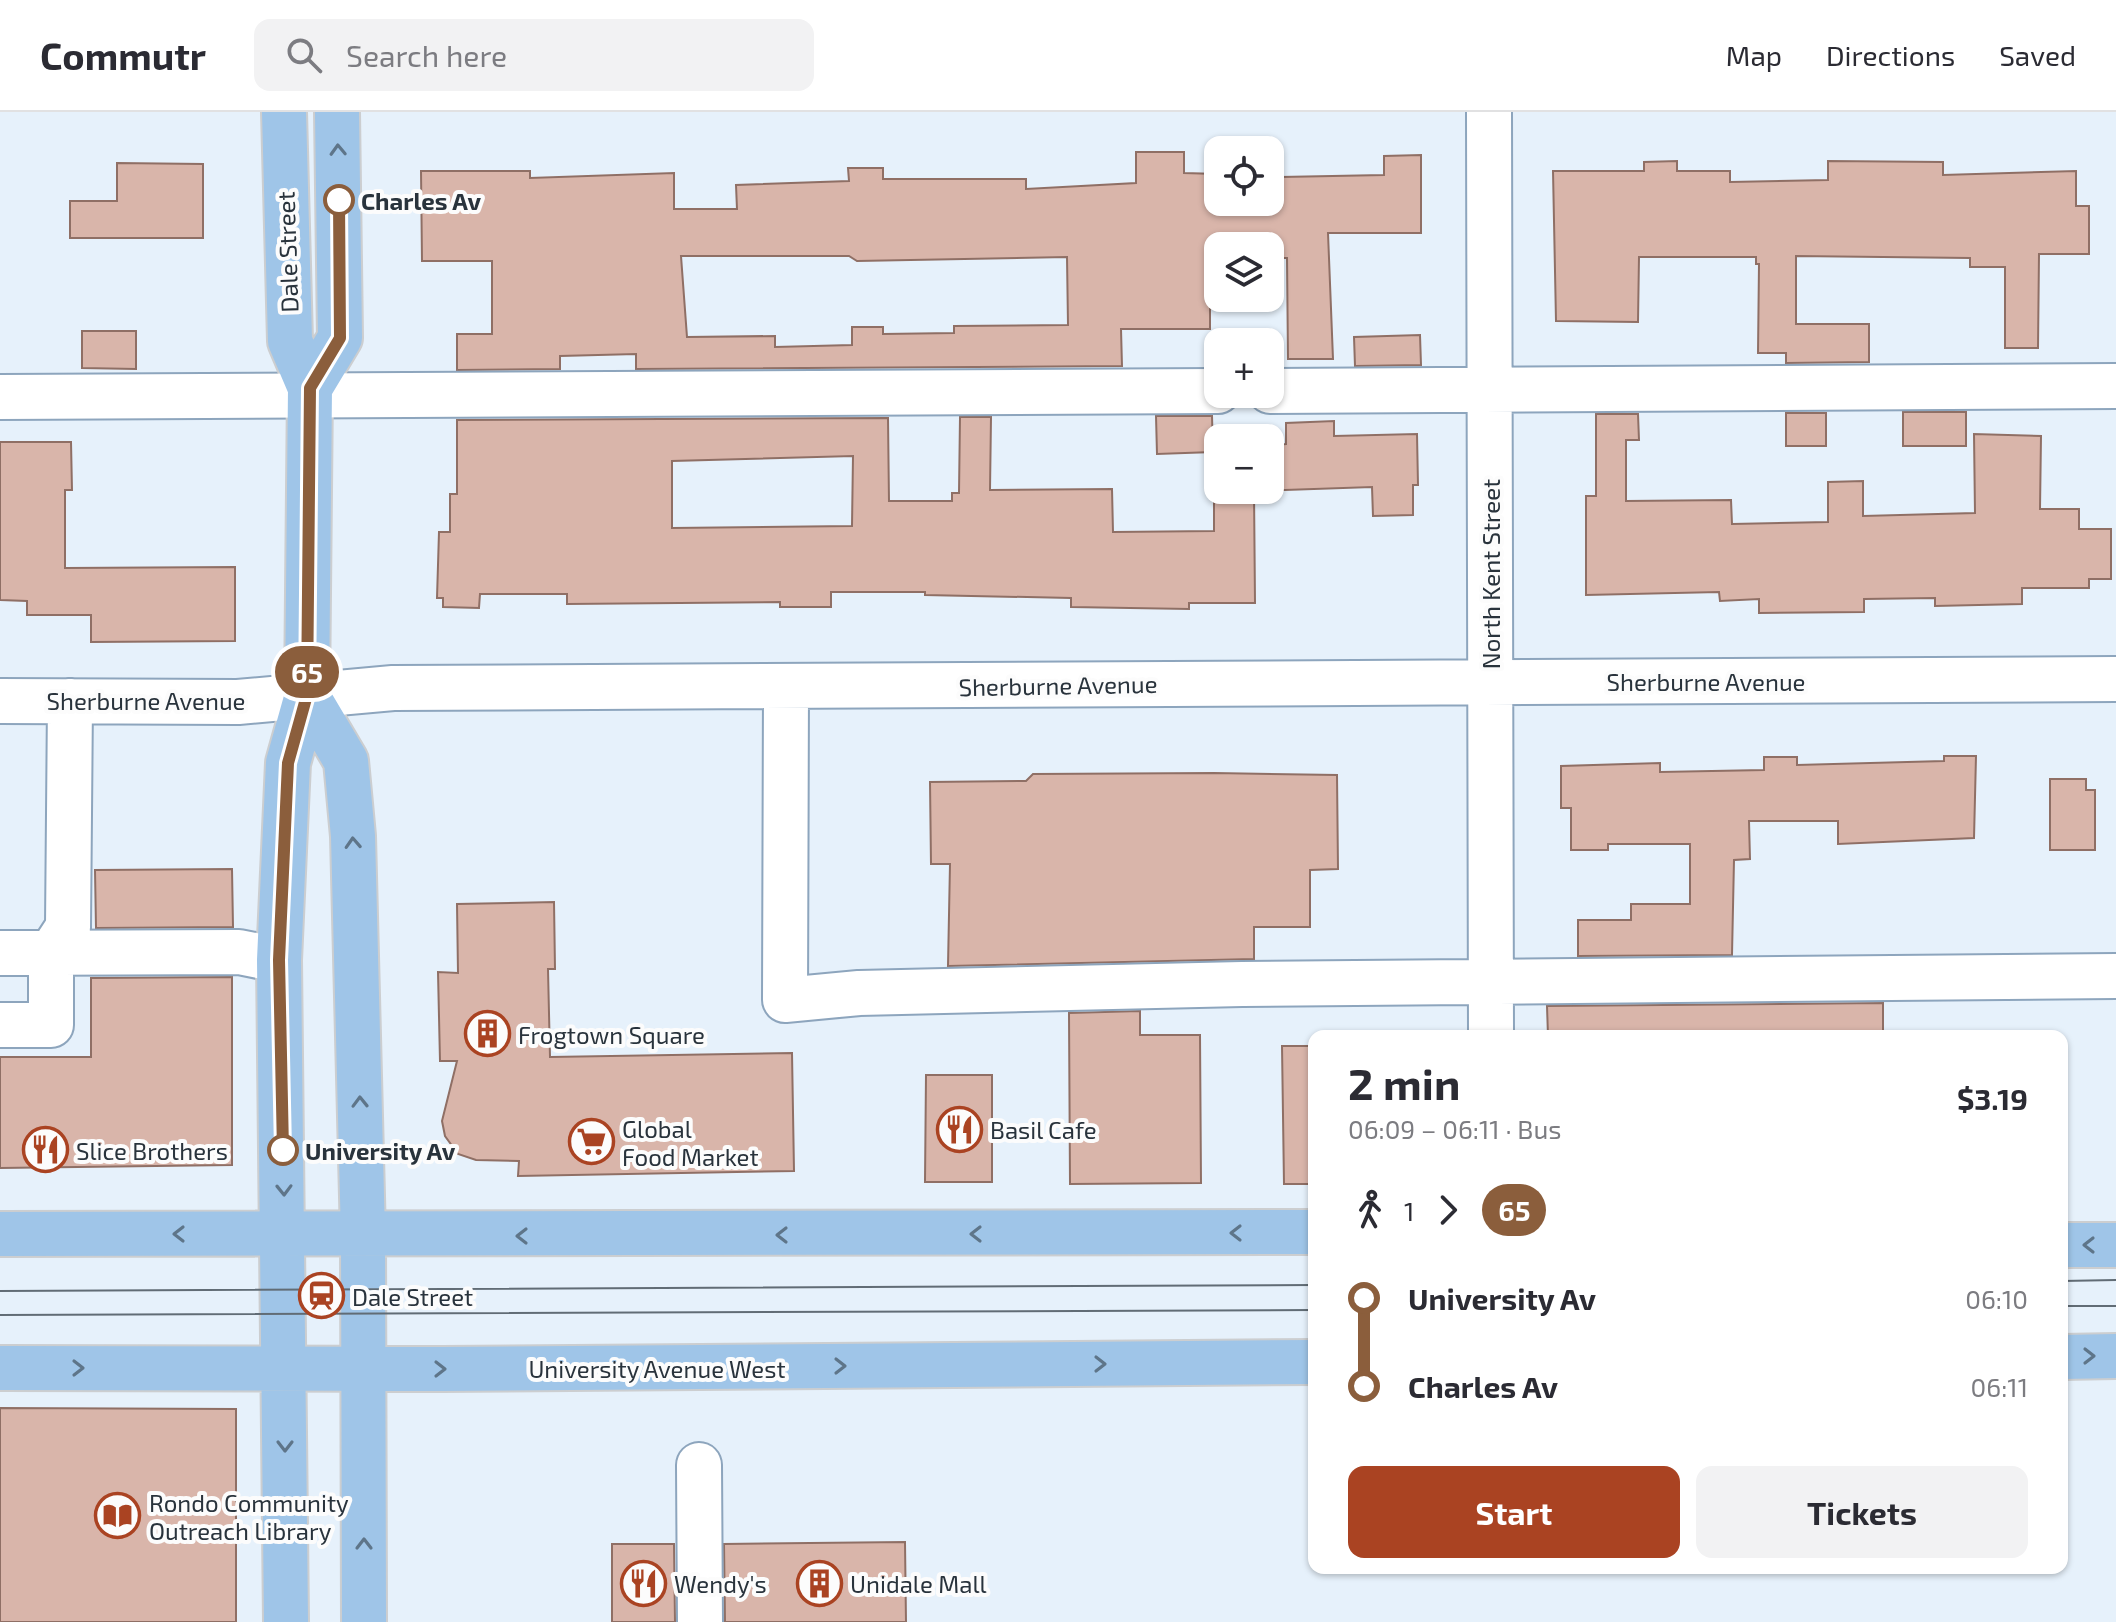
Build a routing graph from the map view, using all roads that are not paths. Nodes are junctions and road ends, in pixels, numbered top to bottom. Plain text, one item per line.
1 (284, 112) edge
2 (337, 112) edge
3 (1489, 112) edge
4 (2116, 386) edge
5 (1488, 390) junction
6 (310, 391) junction
7 (1204, 391) edge
8 (1284, 391) edge
9 (0, 397) edge
10 (2116, 679) edge
11 (1490, 682) junction
12 (786, 688) junction
13 (307, 695) junction
14 (0, 701) edge
15 (70, 701) junction
16 (0, 953) edge
17 (51, 953) junction
18 (279, 960) junction
19 (2116, 976) edge
20 (1491, 981) junction
21 (0, 1025) edge
22 (1491, 1030) edge
23 (1308, 1232) edge
24 (0, 1234) edge
25 (285, 1234) junction
26 (363, 1236) junction
27 (2068, 1245) edge
28 (2116, 1245) edge
29 (2116, 1356) edge
30 (2068, 1357) edge
31 (1308, 1362) edge
32 (0, 1368) edge
33 (284, 1368) junction
34 (362, 1368) junction
35 (699, 1465) dead end
36 (286, 1622) edge
37 (364, 1622) edge
38 (700, 1622) edge

1 - 6 main road, Dale Street
6 -> 2 main road
3 - 5 street, North Kent Street
4 - 5 street
5 - 8 street
5 - 11 street, North Kent Street
6 - 7 street
6 - 9 street
6 - 13 main road, Dale Street
10 - 11 street, Sherburne Avenue
11 - 12 street, Sherburne Avenue
11 - 20 street, North Kent Street
12 - 13 street, Sherburne Avenue
12 - 20 street
13 - 15 street, Sherburne Avenue
13 - 18 main road, Dale Street
26 -> 13 main road
14 - 15 street, Sherburne Avenue
15 - 17 street
16 - 17 street
17 - 18 street
17 - 21 street
18 -> 25 main road, Dale Street
19 - 20 street
20 - 22 street, North Kent Street
23 -> 26 main road
25 -> 24 main road
25 - 26 main road
25 - 33 main road, Dale Street
26 - 34 main road
28 -> 27 main road
30 -> 29 main road
34 -> 31 main road, University Avenue West
32 -> 33 main road, University Avenue West
33 - 34 main road, University Avenue West
33 -> 36 main road, Dale Street
37 -> 34 main road
35 - 38 street

